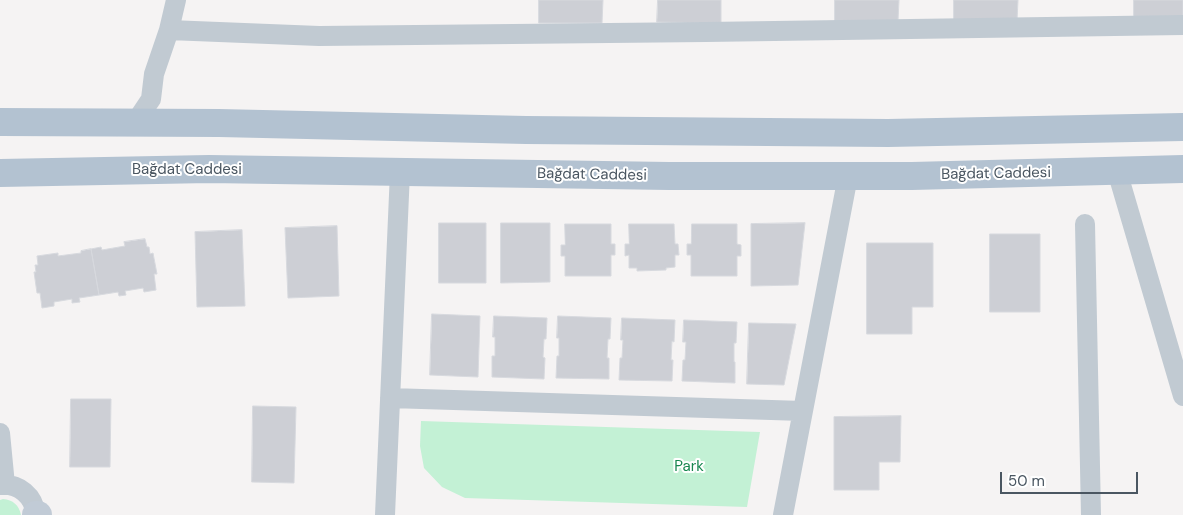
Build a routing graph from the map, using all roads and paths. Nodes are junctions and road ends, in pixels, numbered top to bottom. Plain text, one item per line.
1 (176, 0) edge
2 (1183, 25) edge
3 (169, 30) junction
4 (0, 122) edge
5 (135, 123) junction
6 (1183, 127) edge
7 (1183, 169) edge
8 (1117, 171) junction
9 (400, 172) junction
10 (0, 173) edge
11 (848, 176) junction
12 (1085, 224) dead end
13 (1183, 396) edge
14 (390, 398) junction
15 (803, 411) junction
16 (0, 433) edge
17 (3, 485) edge
18 (37, 515) edge
19 (386, 515) edge
20 (784, 515) edge
21 (1091, 515) edge

1 - 3 street
2 - 3 street
3 - 5 street
4 - 5 main road
5 - 6 main road
7 - 8 main road, Bağdat Caddesi
8 - 11 main road, Bağdat Caddesi
8 - 13 street
9 - 10 main road, Bağdat Caddesi
9 - 11 main road, Bağdat Caddesi
9 - 14 street
11 - 15 street
12 - 21 street
14 - 15 street
14 - 19 street
15 - 20 street
16 - 17 street
17 - 18 street

